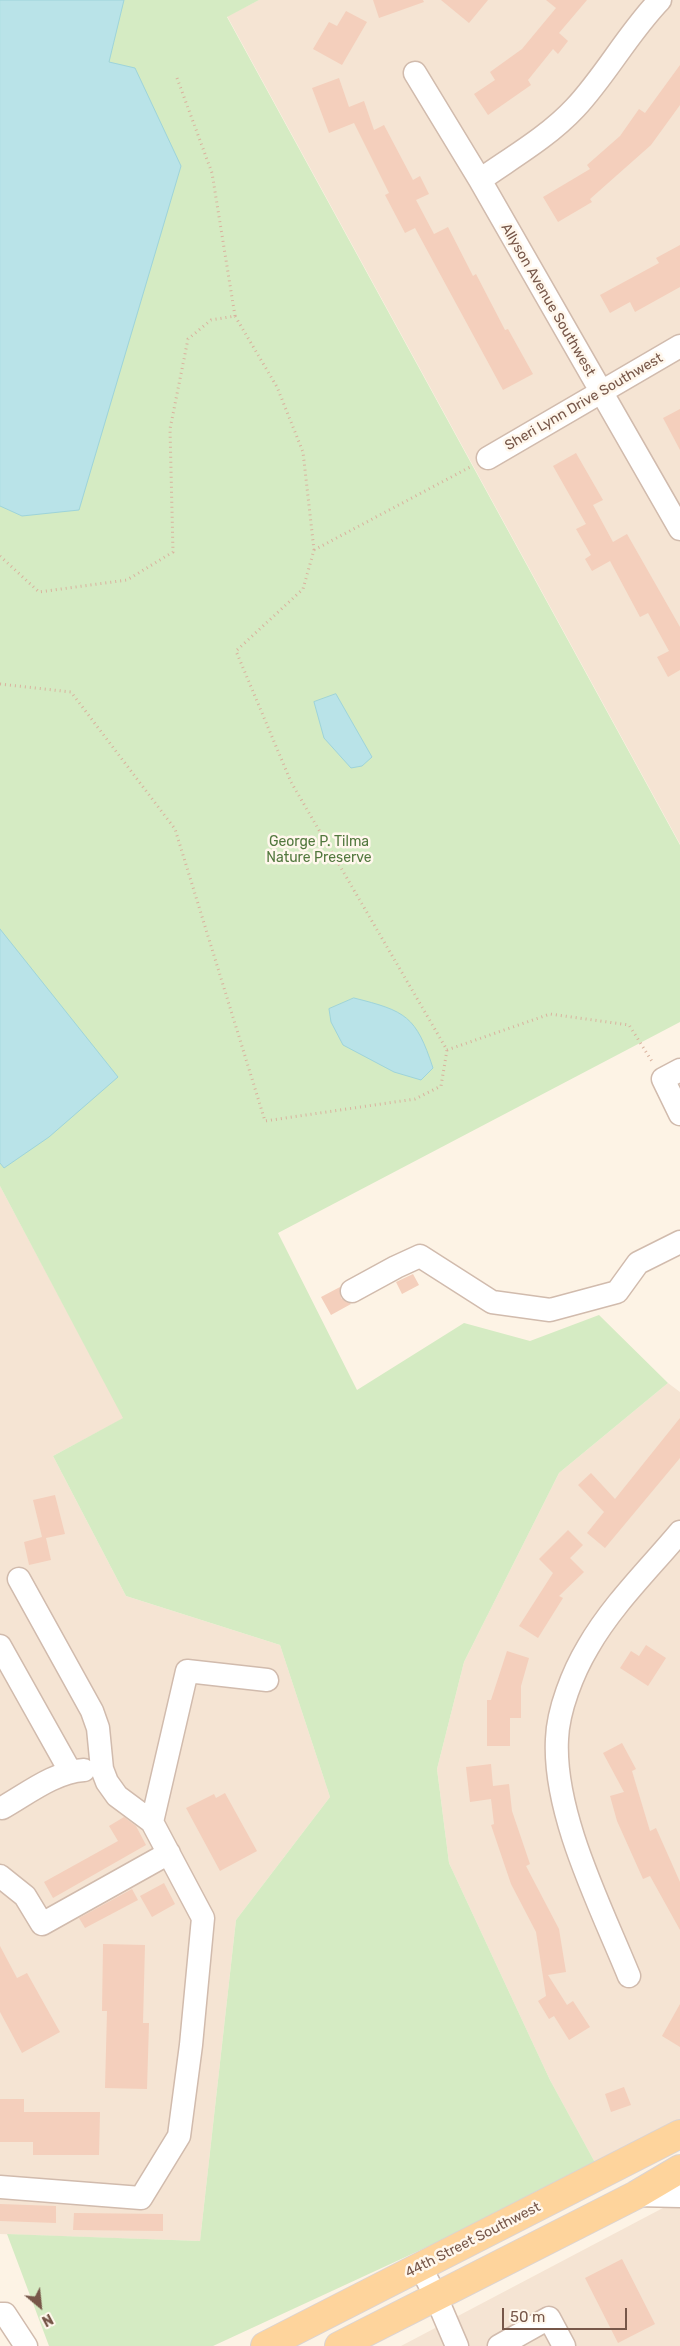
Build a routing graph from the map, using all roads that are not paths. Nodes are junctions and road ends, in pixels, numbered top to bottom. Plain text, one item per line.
1 (660, 0) edge
2 (415, 73) dead end
3 (480, 180) junction
4 (680, 346) edge
5 (601, 392) junction
6 (488, 458) road end
7 (680, 529) edge
8 (671, 1075) edge
9 (680, 1114) edge
10 (680, 1242) edge
11 (352, 1292) dead end
12 (677, 1540) edge
13 (19, 1579) dead end
14 (0, 1646) edge
15 (267, 1680) dead end
16 (102, 1769) junction
17 (70, 1771) junction
18 (2, 1808) dead end
19 (152, 1822) junction
20 (169, 1853) junction
21 (0, 1876) edge
22 (629, 1976) dead end
23 (680, 2134) edge
24 (680, 2169) edge
25 (0, 2187) edge
26 (636, 2195) junction
27 (680, 2196) edge
28 (420, 2266) junction
29 (436, 2298) junction
30 (0, 2314) edge
31 (26, 2346) edge
32 (265, 2346) edge
33 (339, 2346) edge
34 (457, 2346) edge
35 (499, 2346) edge
36 (564, 2346) edge

1 - 3 street
2 - 3 street, Allyson Avenue Southwest
3 - 5 street, Allyson Avenue Southwest
4 - 5 street, Sheri Lynn Drive Southwest
5 - 6 street, Sheri Lynn Drive Southwest
5 - 7 street, Allyson Avenue Southwest
8 - 9 street
10 - 11 street
12 - 22 street
13 - 16 street
14 - 17 street
15 - 19 street
16 - 17 street
16 - 19 street
17 - 18 street
19 - 20 street
20 - 21 street
20 - 25 street
23 - 28 main road, 44th Street Southwest
24 - 26 main road
26 - 27 street
26 - 29 main road
28 - 29 street
28 - 32 main road, 44th Street Southwest
29 - 33 main road
29 - 34 street
30 - 31 street
35 - 36 street

